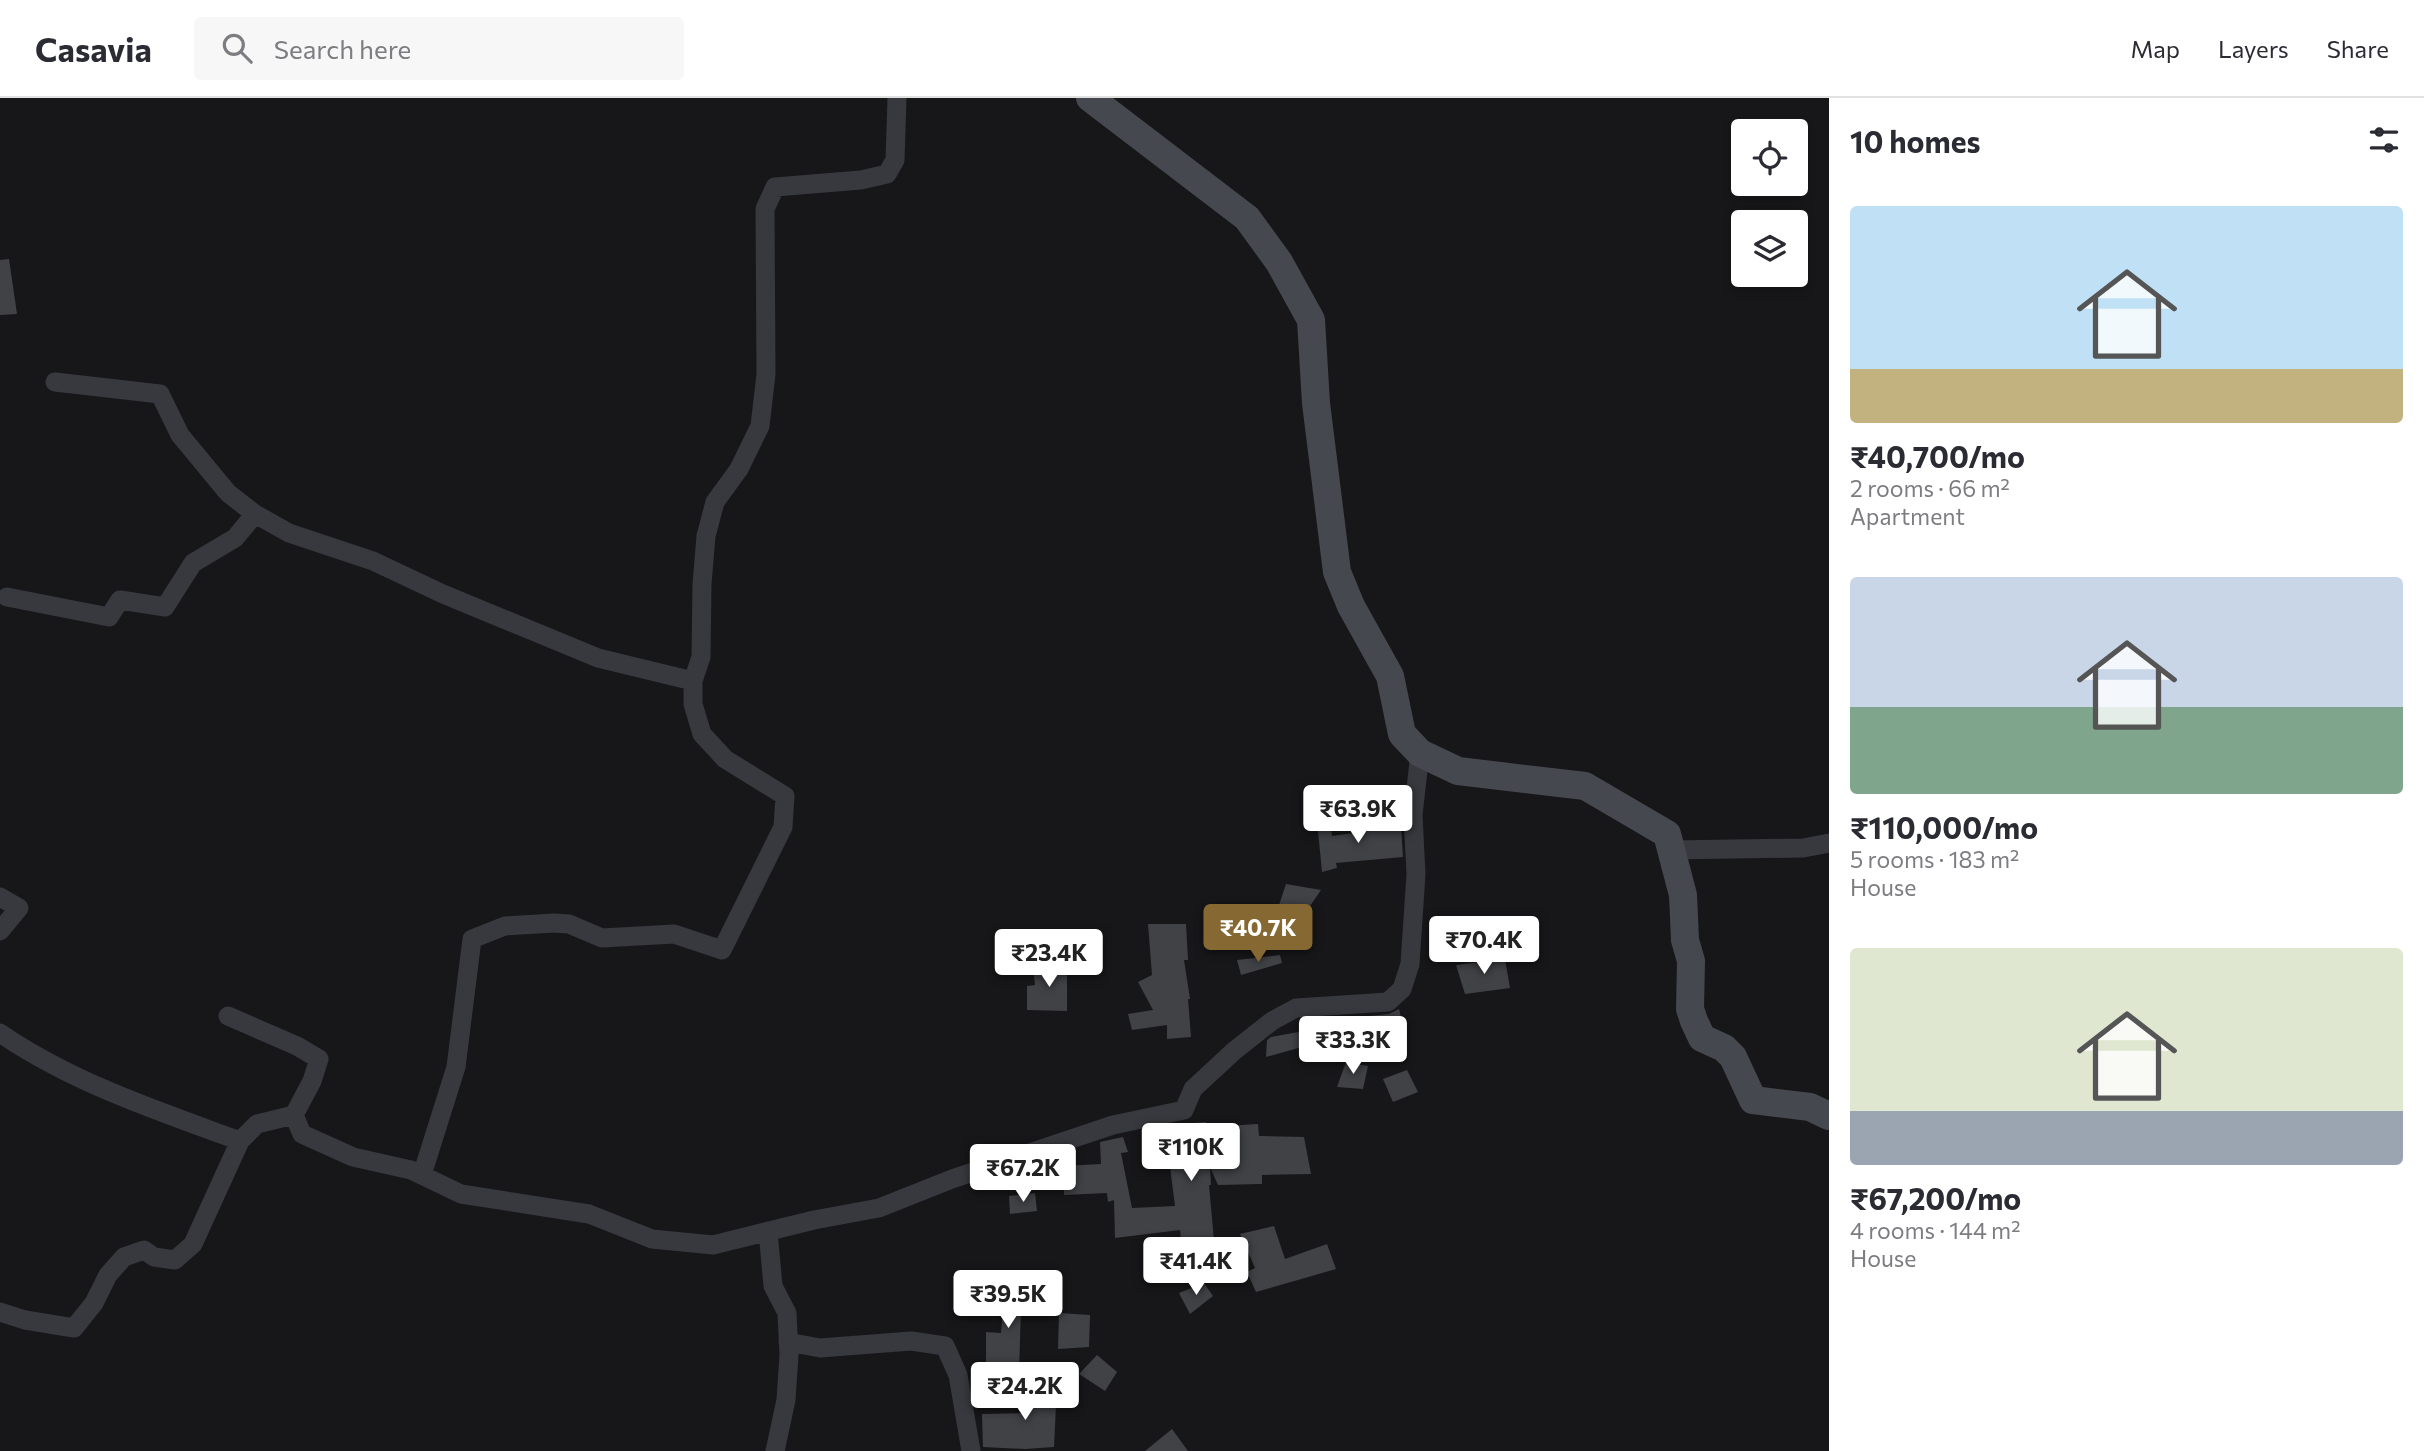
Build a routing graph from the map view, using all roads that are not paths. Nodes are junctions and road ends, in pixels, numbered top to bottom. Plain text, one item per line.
1 (897, 98) edge
2 (1090, 98) edge
3 (55, 382) dead end
4 (255, 514) junction
5 (7, 597) dead end
6 (693, 681) junction
7 (1420, 753) junction
8 (1829, 844) edge
9 (1671, 850) junction
10 (0, 897) edge
11 (0, 931) edge
12 (228, 1016) dead end
13 (0, 1033) edge
14 (294, 1115) junction
15 (1829, 1116) edge
16 (240, 1141) junction
17 (422, 1175) junction
18 (768, 1231) junction
19 (0, 1312) edge
20 (788, 1342) junction
21 (775, 1451) edge
22 (971, 1451) edge

1 - 6 street
2 - 7 street
3 - 4 street
4 - 5 street
4 - 6 street
6 - 17 street
7 - 9 street
7 - 18 street
8 - 9 street
9 - 15 street
10 - 11 street
12 - 14 street
13 - 16 street
14 - 16 street
14 - 17 street
16 - 19 street
17 - 18 street
18 - 20 street
20 - 21 street
20 - 22 street

